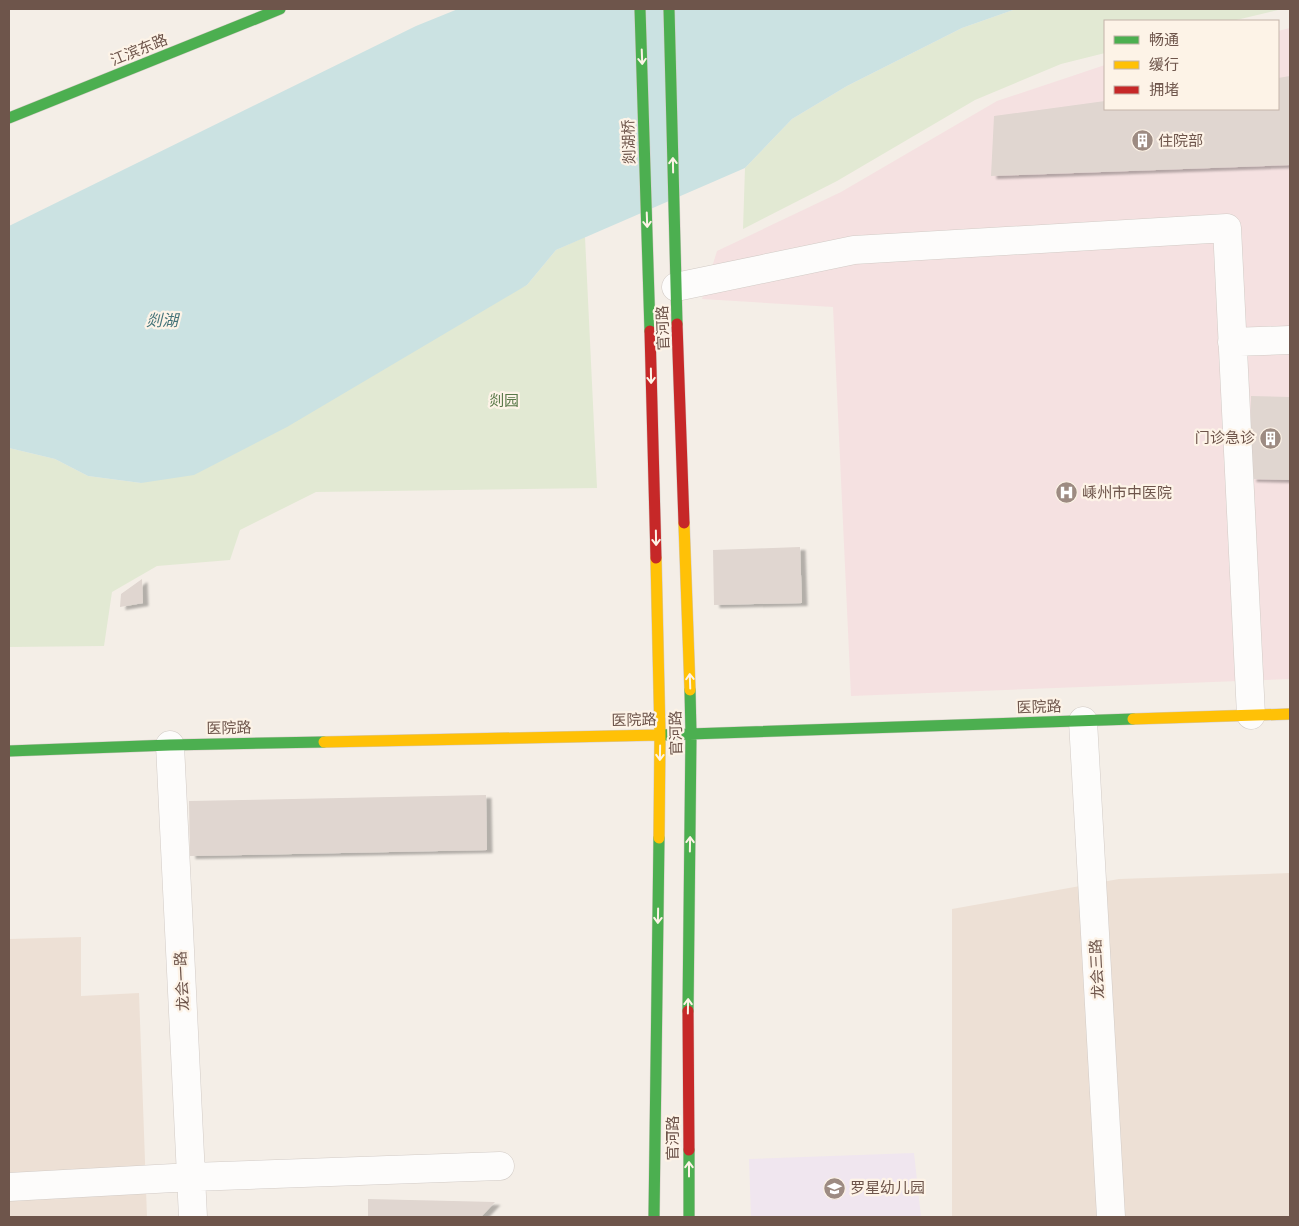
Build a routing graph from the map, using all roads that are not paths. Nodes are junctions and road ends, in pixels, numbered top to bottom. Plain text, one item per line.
1 (280, 9) edge
2 (640, 9) edge
3 (669, 9) edge
4 (9, 118) edge
5 (649, 275) joint
6 (676, 287) junction
7 (1290, 340) edge
8 (1232, 342) junction
9 (1290, 714) edge
10 (1251, 715) junction
11 (1083, 721) junction
12 (691, 734) junction
13 (660, 735) junction
14 (170, 745) junction
15 (9, 751) edge
16 (500, 1166) dead end
17 (192, 1178) junction
18 (9, 1187) edge
19 (193, 1217) edge
20 (654, 1217) edge
21 (689, 1217) edge
22 (1111, 1217) edge

1 - 4 main road, 江滨东路
2 -> 5 main road, 剡湖桥
6 -> 3 main road, 官河路
5 -> 13 main road, 官河路
6 - 8 street
12 -> 6 main road, 官河路
7 - 8 street
8 - 10 street
9 - 10 main road, 医院路
10 - 11 main road, 医院路
11 - 12 main road, 医院路
11 - 22 street, 龙会三路
12 - 13 main road, 医院路
21 -> 12 main road, 官河路
13 - 14 main road, 医院路
13 -> 20 main road, 官河路
14 - 15 main road, 医院路
14 - 17 street, 龙会一路
16 - 17 street
17 - 18 street
17 - 19 street, 龙会一路

